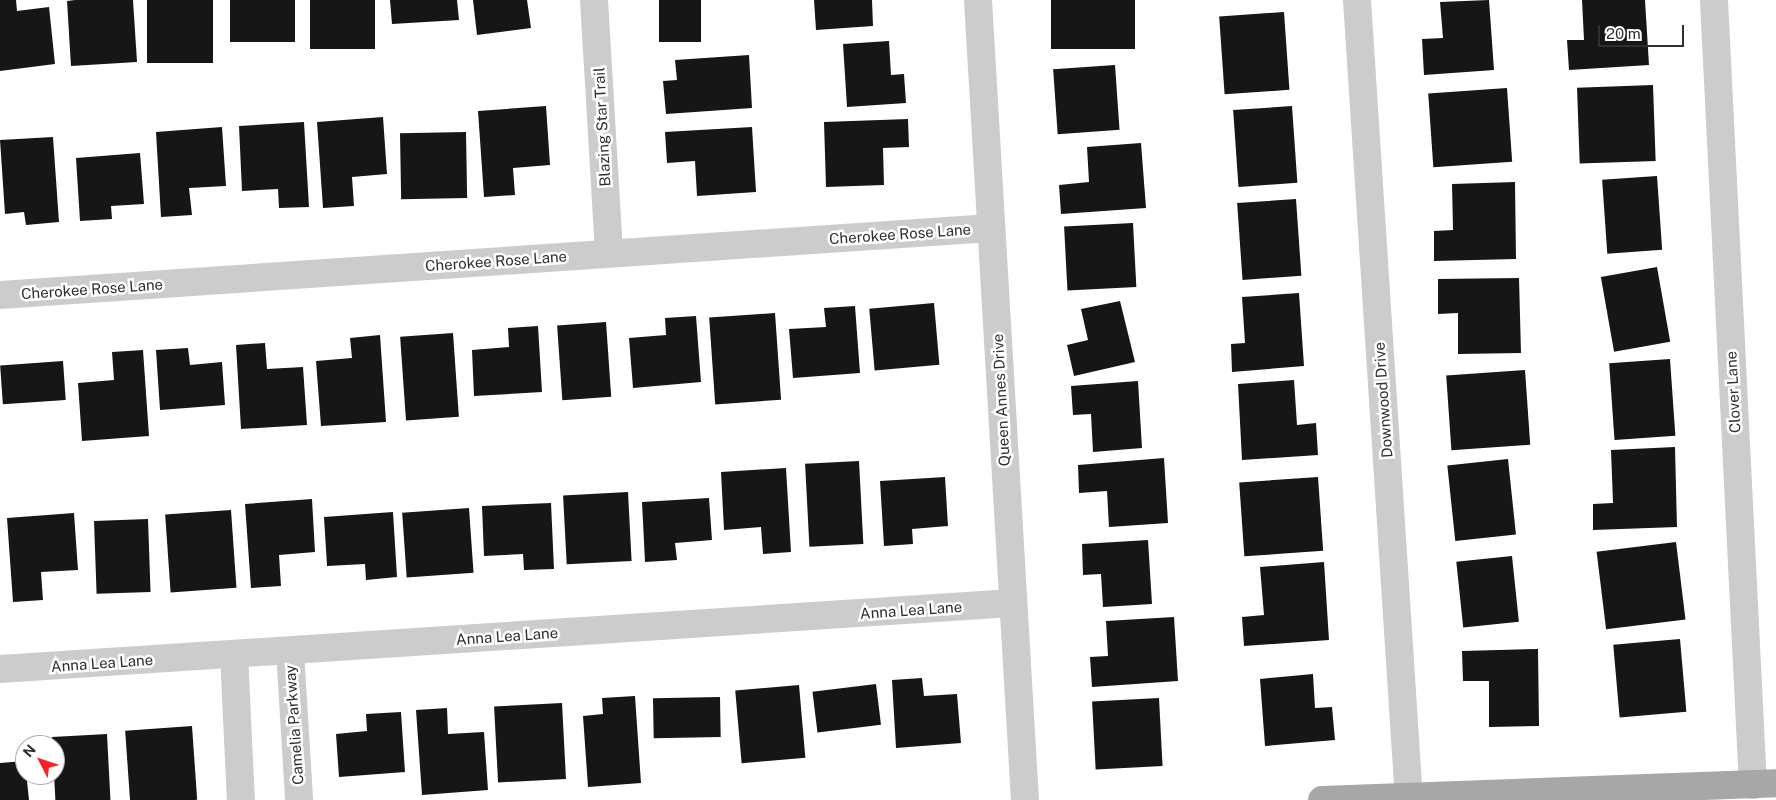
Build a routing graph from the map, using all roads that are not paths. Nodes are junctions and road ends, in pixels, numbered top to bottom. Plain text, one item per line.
1 (594, 0) edge
2 (978, 0) edge
3 (1356, 0) edge
4 (1714, 0) edge
5 (991, 228) junction
6 (609, 253) junction
7 (0, 295) edge
8 (1013, 603) junction
9 (290, 651) junction
10 (234, 654) junction
11 (0, 669) edge
12 (1764, 784) edge
13 (1409, 797) edge
14 (241, 800) edge
15 (299, 800) edge
16 (1024, 800) edge
17 (1322, 800) edge

1 - 6 street, Blazing Star Trail
2 - 5 street, Queen Annes Drive
3 - 13 street, Downwood Drive
4 - 12 street, Clover Lane
5 - 6 street, Cherokee Rose Lane
5 - 8 street, Queen Annes Drive
6 - 7 street, Cherokee Rose Lane
8 - 9 street, Anna Lea Lane
8 - 16 street, Queen Annes Drive
9 - 10 street, Anna Lea Lane
9 - 15 street, Camelia Parkway
10 - 11 street, Anna Lea Lane
10 - 14 street
12 - 13 main road
13 - 17 main road

